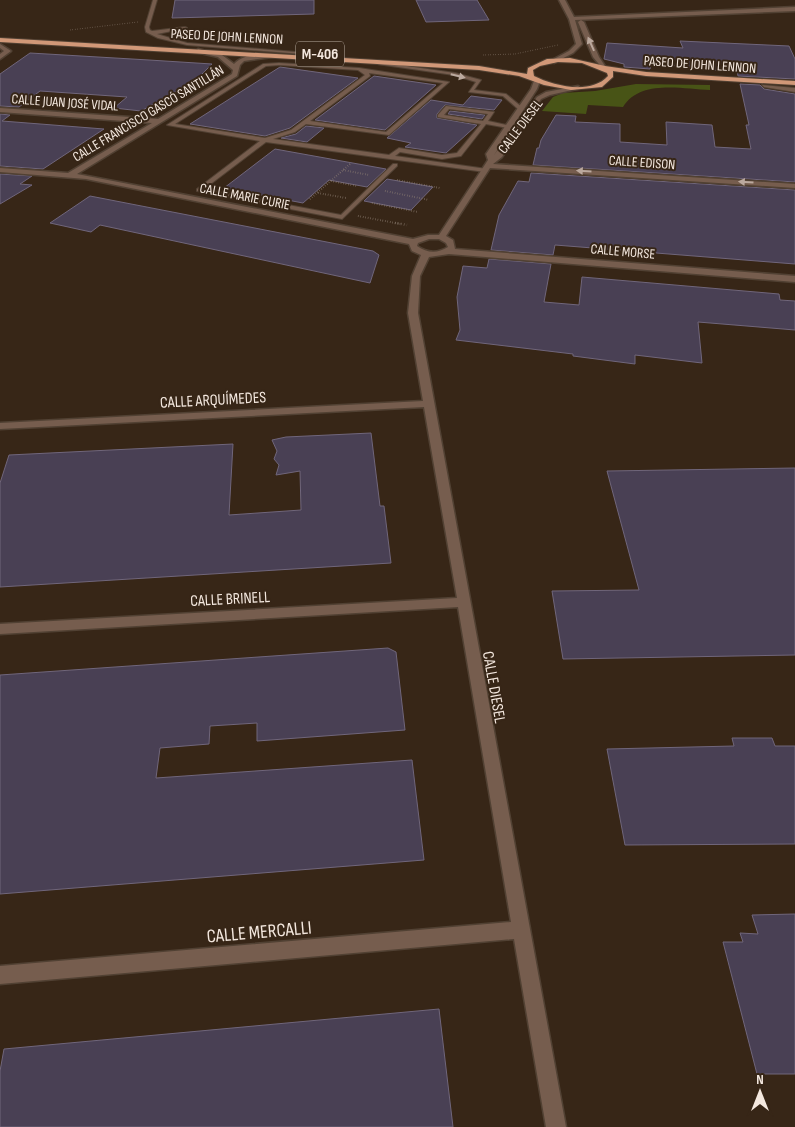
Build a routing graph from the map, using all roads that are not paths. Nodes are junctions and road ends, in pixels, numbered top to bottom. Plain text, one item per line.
1 (155, 0) edge
2 (562, 0) edge
3 (795, 9) edge
4 (607, 17) junction
5 (572, 19) junction
6 (580, 19) junction
7 (185, 28) dead end
8 (584, 28) junction
9 (151, 32) junction
10 (0, 38) edge
11 (96, 43) junction
12 (0, 46) edge
13 (197, 51) junction
14 (281, 56) junction
15 (341, 56) junction
16 (0, 57) edge
17 (358, 60) junction
18 (554, 61) junction
19 (543, 63) junction
20 (515, 64) dead end
21 (525, 64) dead end
22 (605, 68) junction
23 (237, 70) junction
24 (365, 71) junction
25 (534, 78) junction
26 (629, 80) dead end
27 (795, 83) edge
28 (578, 88) junction
29 (795, 89) edge
30 (520, 108) junction
31 (0, 110) edge
32 (158, 121) junction
33 (306, 122) junction
34 (485, 124) junction
35 (508, 126) junction
36 (265, 140) junction
37 (390, 157) junction
38 (395, 166) dead end
39 (488, 166) junction
40 (0, 170) edge
41 (70, 175) junction
42 (795, 186) edge
43 (441, 237) junction
44 (414, 242) junction
45 (449, 251) junction
46 (426, 254) junction
47 (795, 279) edge
48 (427, 404) junction
49 (0, 426) edge
50 (462, 602) junction
51 (0, 629) edge
52 (521, 930) junction
53 (0, 975) edge
54 (556, 1127) edge

1 - 9 lane
2 - 5 street
3 - 4 street
4 - 6 street
4 - 6 street
4 - 8 street
5 - 6 street
5 - 18 street
6 - 8 street
7 - 9 lane
22 -> 8 street
9 - 15 lane
10 - 11 highway, PASEO DE JOHN LENNON / M-406
11 - 13 highway, PASEO DE JOHN LENNON / M-406
11 - 15 highway, PASEO DE JOHN LENNON / M-406
12 - 16 street
13 - 14 highway, PASEO DE JOHN LENNON / M-406
13 - 23 street
14 - 17 highway, PASEO DE JOHN LENNON / M-406
14 - 23 street, CALLE FRANCISCO GASCÓ SANTILLÁN
15 - 20 highway, PASEO DE JOHN LENNON / M-406
17 - 25 highway, PASEO DE JOHN LENNON / M-406
17 -> 30 lane
18 - 19 highway, PASEO DE JOHN LENNON
18 - 22 highway, PASEO DE JOHN LENNON
19 - 21 highway
19 - 25 highway
22 - 27 highway, PASEO DE JOHN LENNON
22 - 28 highway, M-406
23 - 32 street, CALLE FRANCISCO GASCÓ SANTILLÁN
24 - 33 lane
24 - 33 lane
24 - 36 lane
25 - 28 highway, M-406
25 - 30 street, CALLE DIESEL
26 - 29 highway, PASEO DE JOHN LENNON
28 - 39 street, CALLE DIESEL
30 - 35 street, CALLE DIESEL
31 - 32 street, CALLE JUAN JOSÉ VIDAL
32 - 41 street, CALLE FRANCISCO GASCÓ SANTILLÁN
33 - 36 lane
34 - 34 lane
34 - 35 lane
34 - 37 lane
35 - 39 street, CALLE DIESEL
36 - 37 lane
36 - 38 lane
37 - 39 lane
42 -> 39 street, CALLE EDISON
39 - 43 street, CALLE DIESEL
40 - 41 street, CALLE MARIE CURIE
41 - 44 street, CALLE MARIE CURIE
43 - 44 street
43 - 45 street
44 - 46 street
45 - 46 street, CALLE MORSE
45 - 47 street, CALLE MORSE
46 - 48 street, CALLE DIESEL
48 - 49 street, CALLE ARQUÍMEDES
48 - 50 street, CALLE DIESEL
50 - 51 street, CALLE BRINELL
50 - 52 street, CALLE DIESEL
52 - 53 street, CALLE MERCALLI
52 - 54 street, CALLE DIESEL

